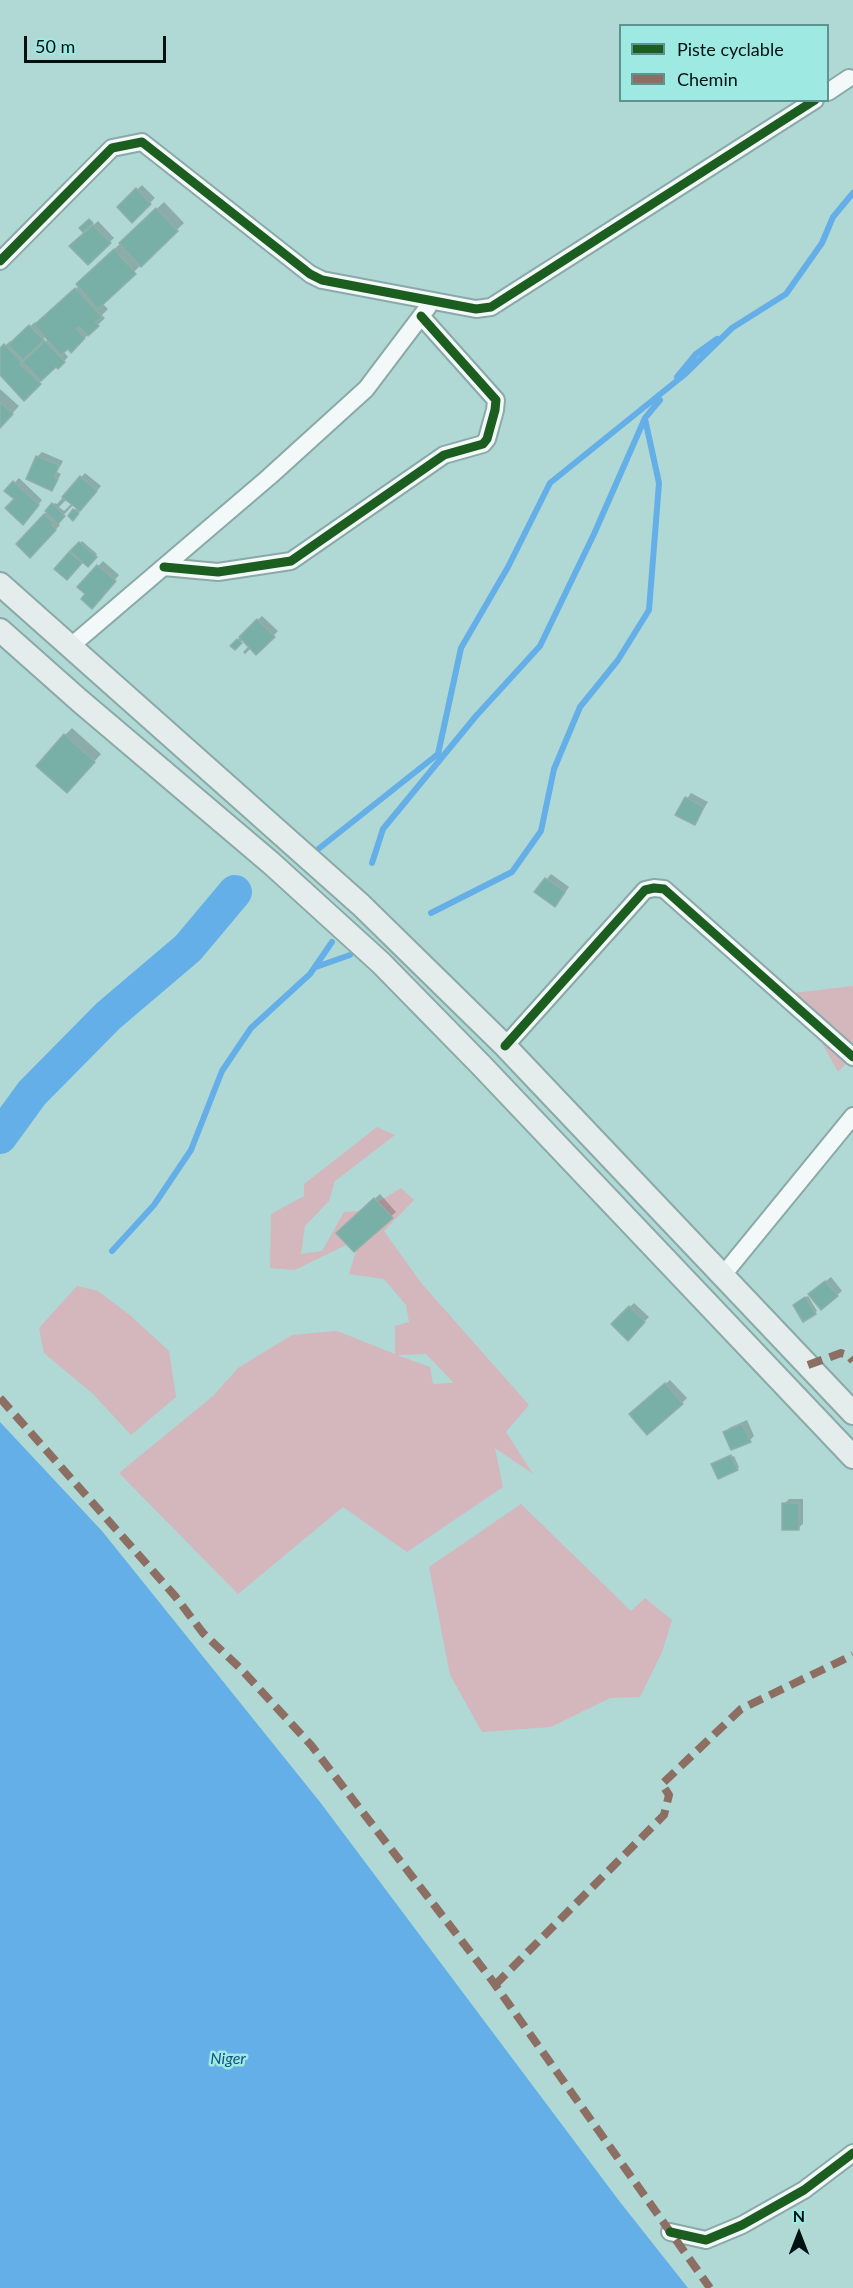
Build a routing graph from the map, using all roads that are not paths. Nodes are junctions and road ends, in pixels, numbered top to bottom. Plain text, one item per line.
1 (849, 78) dead end
2 (829, 91) edge
3 (812, 102) edge
4 (0, 261) edge
5 (433, 300) junction
6 (421, 316) junction
7 (164, 567) junction
8 (0, 584) edge
9 (0, 630) edge
10 (71, 646) junction
11 (101, 676) junction
12 (80, 701) junction
13 (503, 1044) junction
14 (853, 1057) edge
15 (480, 1064) junction
16 (853, 1116) edge
17 (620, 1166) junction
18 (597, 1187) junction
19 (723, 1275) junction
20 (853, 1413) edge
21 (853, 1457) edge
22 (853, 2153) edge
23 (670, 2232) dead end

1 - 2 street
3 - 5 street
4 - 5 street
5 - 6 street
6 - 7 street
6 - 7 street
7 - 10 street
8 - 10 main road
9 - 12 main road
10 - 11 main road
11 - 12 main road
11 - 13 main road
12 - 15 main road
13 - 14 street
13 - 15 main road
13 - 17 main road
15 - 18 main road
16 - 19 street
17 - 18 main road
17 - 19 main road
18 - 21 main road
19 - 20 main road
22 - 23 street

